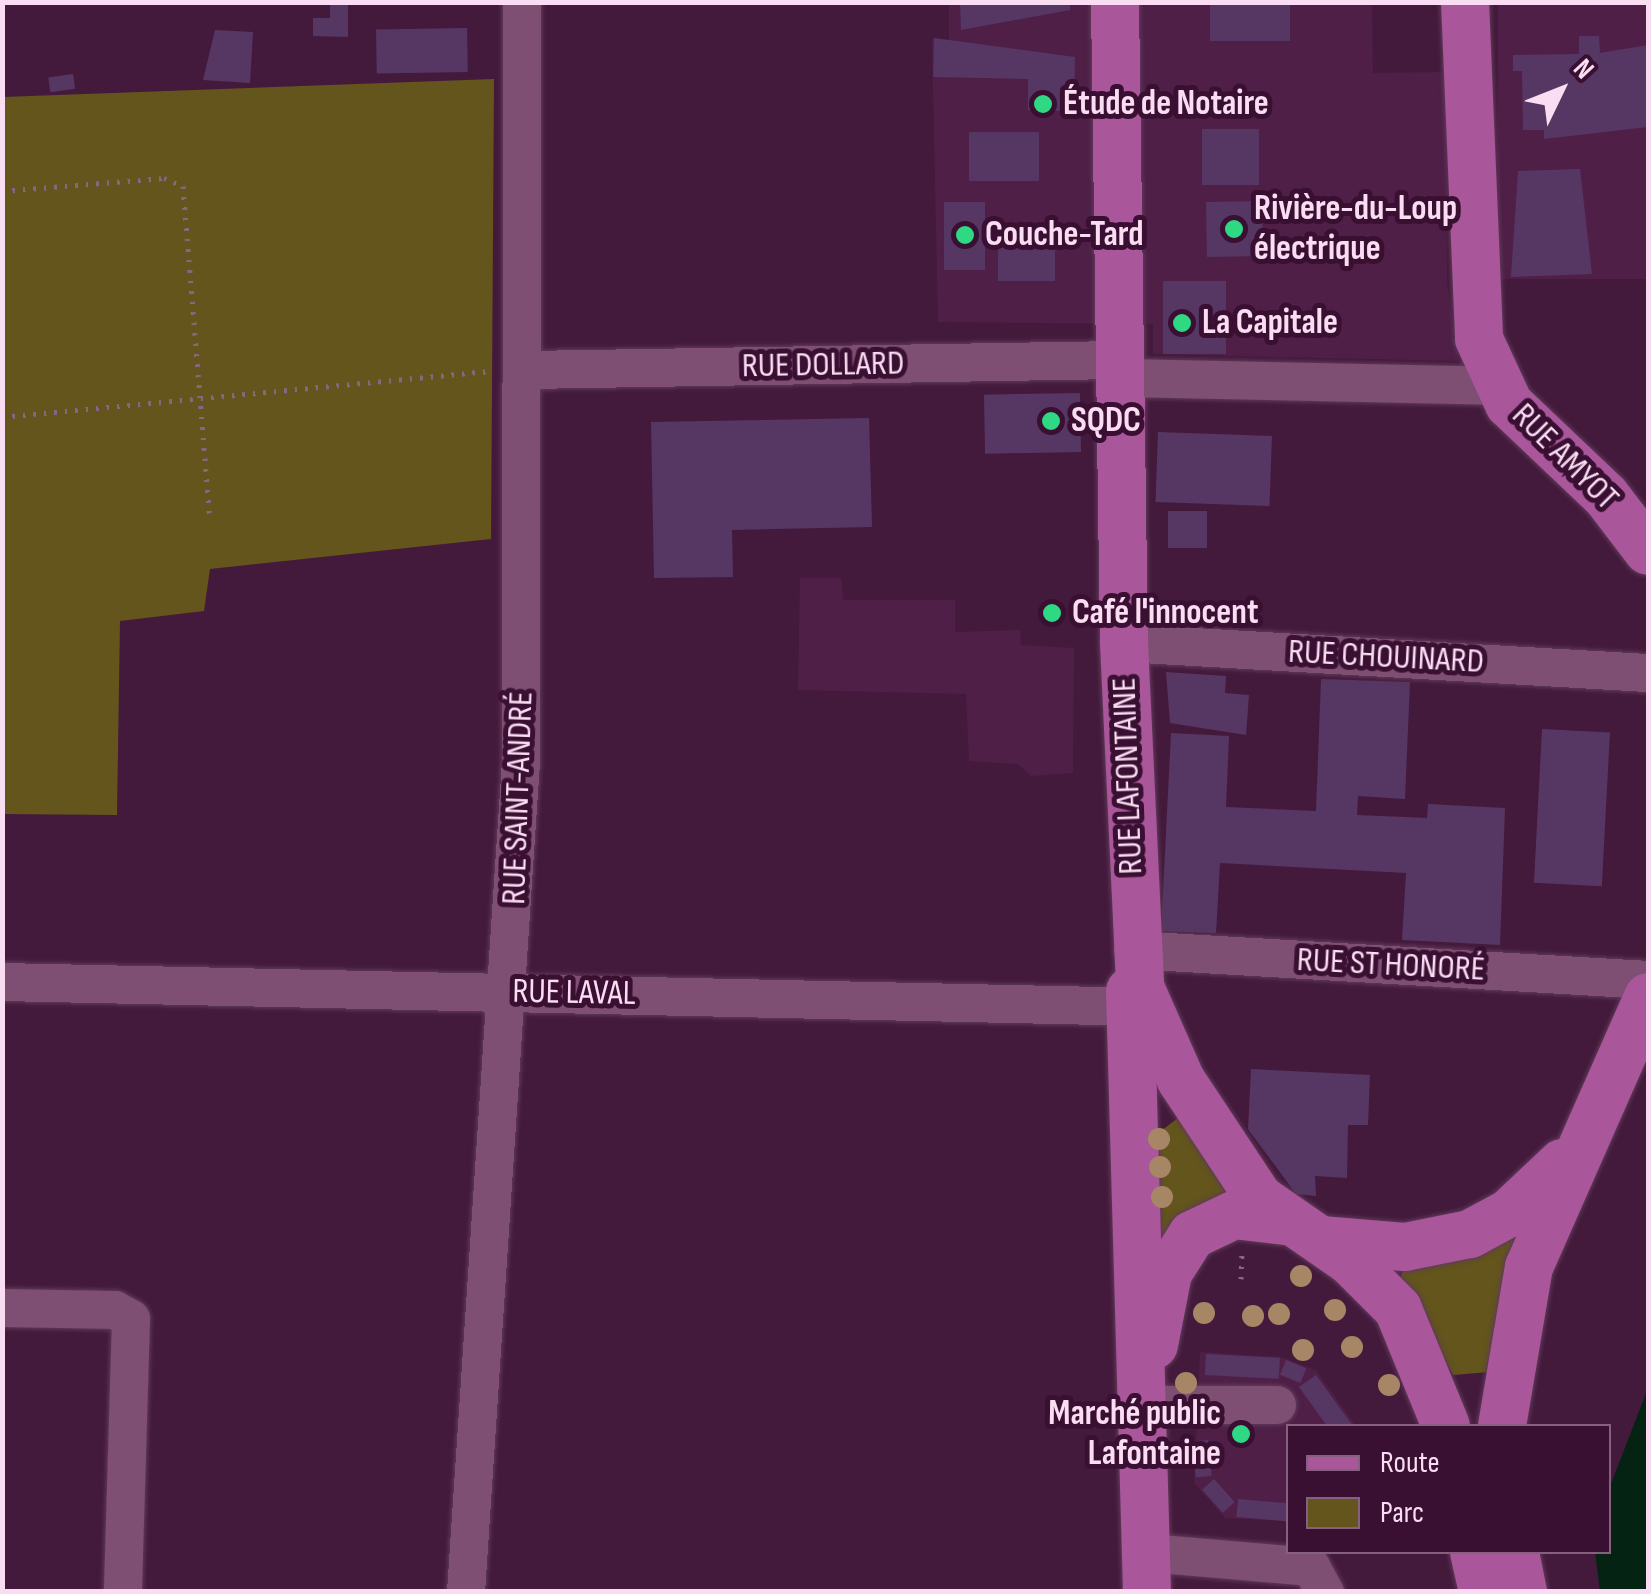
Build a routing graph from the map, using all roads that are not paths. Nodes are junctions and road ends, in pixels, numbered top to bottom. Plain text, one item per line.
1 (522, 2) edge
2 (1114, 2) edge
3 (1464, 2) edge
4 (1119, 369) junction
5 (528, 370) junction
6 (1498, 386) junction
7 (1648, 552) edge
8 (1124, 643) junction
9 (1648, 673) edge
10 (1133, 950) junction
11 (1648, 980) edge
12 (2, 982) edge
13 (510, 991) junction
14 (1648, 997) edge
15 (1138, 1007) junction
16 (1575, 1156) junction
17 (1301, 1230) junction
18 (2, 1308) edge
19 (1143, 1398) junction
20 (1277, 1406) dead end
21 (1445, 1424) edge
22 (1502, 1424) edge
23 (1474, 1554) edge
24 (1515, 1554) edge
25 (1148, 1572) edge
26 (123, 1592) edge
27 (466, 1592) edge
28 (1325, 1592) edge
29 (1483, 1592) edge
30 (1523, 1592) edge

1 - 5 street, RUE SAINT-ANDRÉ
2 - 4 main road, RUE LAFONTAINE
3 - 6 main road, RUE AMYOT
4 - 5 street, RUE DOLLARD
4 - 6 street, RUE DOLLARD
4 - 8 main road, RUE LAFONTAINE
5 - 13 street, RUE SAINT-ANDRÉ
6 - 7 main road, RUE AMYOT
8 - 9 street, RUE CHOUINARD
8 - 10 main road, RUE LAFONTAINE
10 - 11 street, RUE ST HONORÉ
10 - 15 main road, RUE LAFONTAINE
12 - 13 street, RUE LAVAL
13 - 15 street, RUE LAVAL
13 - 27 street, RUE SAINT-ANDRÉ
14 - 16 main road
15 - 17 main road
15 - 19 main road, RUE LAFONTAINE
16 - 17 main road
16 - 22 main road
17 - 19 main road
17 - 21 main road
18 - 26 street
19 - 20 street
19 - 25 main road, RUE LAFONTAINE
23 - 29 main road
24 - 30 main road
25 - 28 street

